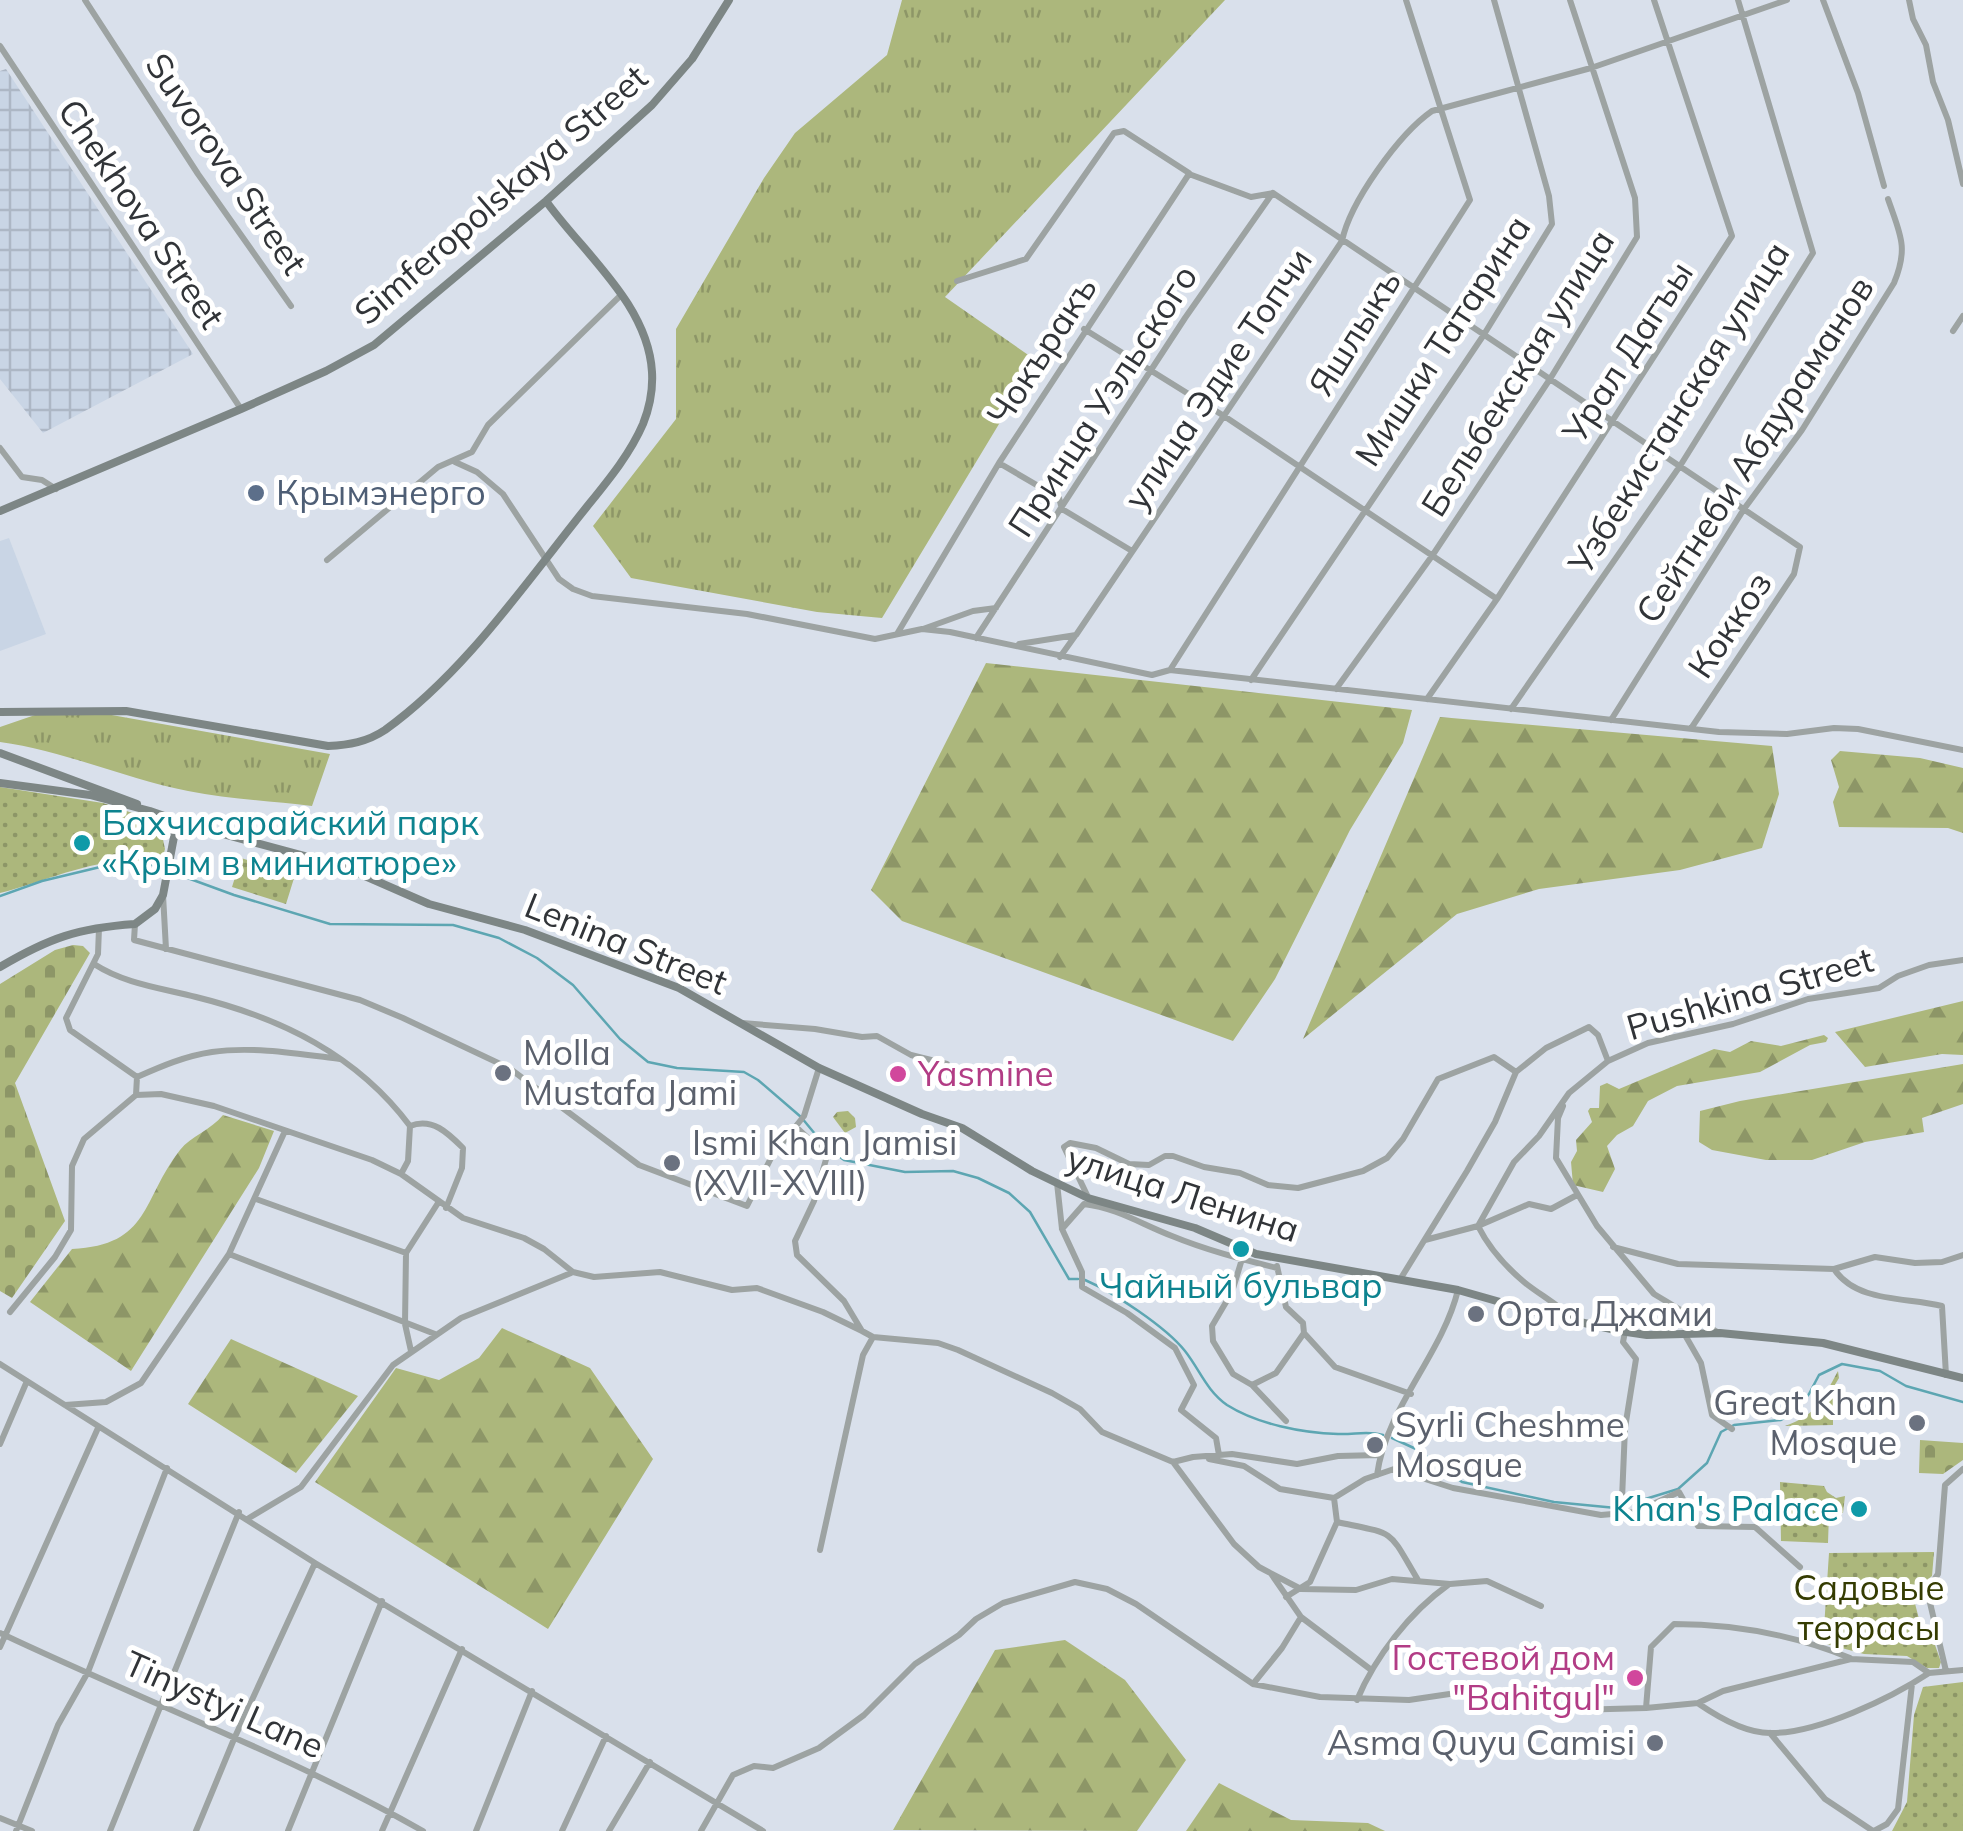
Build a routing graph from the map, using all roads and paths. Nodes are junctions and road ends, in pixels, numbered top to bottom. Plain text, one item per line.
1 (85, 0) edge
2 (729, 0) edge
3 (1406, 0) edge
4 (1494, 0) edge
5 (1570, 0) edge
6 (1654, 0) edge
7 (1738, 0) edge
8 (1786, 0) edge
9 (1823, 0) edge
10 (1909, 0) edge
11 (1742, 16) junction
12 (1667, 42) junction
13 (0, 46) edge
14 (1591, 68) junction
15 (1518, 86) junction
16 (1443, 110) junction
17 (1189, 174) junction
18 (1963, 184) edge
19 (1884, 186) dead end
20 (1272, 192) junction
21 (1888, 198) dead end
22 (546, 201) junction
23 (1342, 241) junction
24 (957, 282) dead end
25 (1412, 286) junction
26 (621, 295) junction
27 (291, 306) dead end
28 (1963, 316) edge
29 (1084, 329) junction
30 (1954, 330) dead end
31 (1482, 336) junction
32 (1152, 370) junction
33 (1550, 379) junction
34 (240, 410) junction
35 (1224, 416) junction
36 (1614, 422) junction
37 (0, 448) edge
38 (472, 452) junction
39 (456, 462) junction
40 (998, 464) junction
41 (1680, 466) junction
42 (1301, 469) junction
43 (477, 472) junction
44 (56, 489) junction
45 (1062, 509) junction
46 (1744, 509) junction
47 (1363, 510) junction
48 (0, 511) edge
49 (1132, 552) junction
50 (1432, 556) junction
51 (328, 560) dead end
52 (544, 560) junction
53 (1498, 599) junction
54 (996, 608) junction
55 (922, 629) junction
56 (896, 635) junction
57 (1076, 635) junction
58 (976, 638) junction
59 (1013, 645) junction
60 (1060, 656) junction
61 (1170, 670) junction
62 (1251, 680) junction
63 (1336, 690) junction
64 (1426, 700) junction
65 (1511, 709) junction
66 (0, 712) edge
67 (1611, 720) junction
68 (1692, 727) junction
69 (1963, 750) edge
70 (0, 753) edge
71 (0, 782) edge
72 (150, 811) junction
73 (177, 822) junction
74 (163, 894) junction
75 (135, 924) junction
76 (99, 928) junction
77 (166, 949) junction
78 (1963, 960) edge
79 (94, 964) junction
80 (0, 967) edge
81 (742, 1023) junction
82 (345, 1060) junction
83 (1608, 1061) junction
84 (947, 1064) dead end
85 (820, 1068) junction
86 (1516, 1072) junction
87 (136, 1077) junction
88 (1569, 1093) junction
89 (136, 1094) junction
90 (800, 1122) junction
91 (410, 1126) junction
92 (285, 1130) junction
93 (401, 1174) junction
94 (1056, 1183) junction
95 (1577, 1196) junction
96 (1088, 1198) junction
97 (256, 1199) junction
98 (438, 1202) junction
99 (446, 1208) junction
100 (1478, 1226) junction
101 (1062, 1229) junction
102 (1424, 1240) junction
103 (1613, 1247) junction
104 (406, 1253) junction
105 (229, 1254) junction
106 (1963, 1254) edge
107 (1242, 1259) junction
108 (1278, 1264) junction
109 (1834, 1269) junction
110 (572, 1272) junction
111 (1400, 1278) junction
112 (1458, 1290) junction
113 (10, 1312) dead end
114 (1574, 1322) junction
115 (406, 1324) junction
116 (862, 1331) junction
117 (1625, 1332) junction
118 (1304, 1333) junction
119 (437, 1334) junction
120 (1685, 1334) junction
121 (1720, 1334) junction
122 (873, 1337) junction
123 (411, 1352) junction
124 (0, 1364) edge
125 (1946, 1375) junction
126 (1963, 1378) edge
127 (27, 1381) junction
128 (1252, 1385) junction
129 (1410, 1394) junction
130 (65, 1405) junction
131 (1286, 1421) dead end
132 (1730, 1427) dead end
133 (98, 1428) junction
134 (0, 1444) edge
135 (1219, 1455) junction
136 (1380, 1455) junction
137 (1193, 1457) junction
138 (1172, 1462) junction
139 (167, 1468) junction
140 (1963, 1468) edge
141 (1377, 1475) junction
142 (1334, 1498) junction
143 (1626, 1509) junction
144 (239, 1512) junction
145 (248, 1518) junction
146 (1337, 1522) junction
147 (820, 1550) dead end
148 (314, 1562) junction
149 (1800, 1567) dead end
150 (1271, 1574) junction
151 (1418, 1581) junction
152 (1450, 1584) junction
153 (1301, 1590) junction
154 (1286, 1597) junction
155 (382, 1601) junction
156 (1541, 1606) dead end
157 (1301, 1617) junction
158 (2, 1634) edge
159 (0, 1647) edge
160 (462, 1649) junction
161 (1851, 1659) junction
162 (1370, 1669) junction
163 (1946, 1670) junction
164 (1963, 1670) edge
165 (88, 1672) junction
166 (1929, 1673) junction
167 (1253, 1684) junction
168 (1912, 1684) junction
169 (532, 1691) junction
170 (1357, 1700) junction
171 (1698, 1703) junction
172 (161, 1707) junction
173 (1646, 1708) junction
174 (1770, 1733) junction
175 (606, 1736) junction
176 (234, 1739) junction
177 (650, 1762) junction
178 (313, 1772) junction
179 (717, 1803) junction
180 (390, 1812) junction
181 (0, 1818) edge
182 (18, 1828) edge
183 (32, 1831) edge
184 (110, 1831) edge
185 (196, 1831) edge
186 (288, 1831) edge
187 (382, 1831) edge
188 (423, 1831) edge
189 (476, 1831) edge
190 (562, 1831) edge
191 (609, 1831) edge
192 (701, 1831) edge
193 (763, 1831) edge
194 (1874, 1831) edge

1 - 27 street, Suvorova Street
2 - 22 main road, Simferopolskaya Street
3 - 16 street, Яшлыкъ
4 - 15 street, Мишки Татарина
5 - 14 street, Бельбекская улица
6 - 12 street, Урал Дагъы
7 - 11 street, Узбекистанская улица
8 - 11 street, улица Эдие Топчи
9 - 19 street
10 - 18 street
11 - 12 street, улица Эдие Топчи
11 - 41 street, Узбекистанская улица
12 - 14 street, улица Эдие Топчи
12 - 36 street, Урал Дагъы
13 - 34 street, Chekhova Street
14 - 15 street, улица Эдие Топчи
14 - 33 street, Бельбекская улица
15 - 16 street, улица Эдие Топчи
15 - 31 street, Мишки Татарина
16 - 23 street, улица Эдие Топчи
16 - 25 street, Яшлыкъ
17 - 20 street
17 - 24 street
17 - 29 street, Чокъракъ
20 - 23 street
20 - 32 street, Принца Уэльского
21 - 46 street, Сейтнеби Абдураманов
22 - 26 main road
22 - 34 main road, Simferopolskaya Street
23 - 25 street
23 - 35 street, улица Эдие Топчи
25 - 31 street
25 - 42 street, Яшлыкъ
26 - 38 street
26 - 52 main road
28 - 30 street
29 - 32 street
29 - 40 street, Чокъракъ
31 - 33 street
31 - 47 street, Мишки Татарина
32 - 35 street
32 - 45 street, Принца Уэльского
33 - 36 street
33 - 50 street, Бельбекская улица
34 - 44 main road, Simferopolskaya Street
35 - 42 street
35 - 49 street, улица Эдие Топчи
36 - 41 street
36 - 53 street, Урал Дагъы
37 - 44 street
38 - 39 street
38 - 43 street
39 - 43 street
39 - 51 street
40 - 45 street
40 - 56 street, Чокъракъ
41 - 46 street
41 - 65 street, Узбекистанская улица
42 - 47 street
42 - 61 street, Яшлыкъ
43 - 52 street
44 - 48 main road, Simferopolskaya Street
45 - 49 street
45 - 54 street, Принца Уэльского
46 - 67 street, Сейтнеби Абдураманов
46 - 68 street, Коккоз
47 - 50 street
47 - 62 street, Мишки Татарина
49 - 57 street, улица Эдие Топчи
50 - 53 street
50 - 63 street, Бельбекская улица
52 - 56 street
52 - 66 main road
53 - 64 street, Урал Дагъы
54 - 55 street
54 - 58 street, Принца Уэльского
55 - 56 street
55 - 58 street
57 - 59 street
57 - 60 street, улица Эдие Топчи
58 - 59 street
59 - 60 street
60 - 61 street
61 - 62 street
62 - 63 street
63 - 64 street
64 - 65 street
65 - 67 street
67 - 68 street
68 - 69 street
70 - 72 main road
71 - 72 main road, Lenina Street
72 - 73 main road, Lenina Street
73 - 74 main road
73 - 81 main road, Lenina Street
74 - 75 main road
74 - 77 street
75 - 76 main road
75 - 77 street
76 - 79 street
76 - 80 main road
77 - 90 street
78 - 83 street, Pushkina Street
79 - 82 street
79 - 87 street
81 - 84 street
81 - 85 main road, Lenina Street
82 - 87 street
82 - 91 street
83 - 86 street
83 - 88 street, Pushkina Street
85 - 90 street
85 - 94 main road, улица Ленина
86 - 96 street
86 - 102 street
87 - 89 street
88 - 95 street
88 - 100 street, Pushkina Street
89 - 92 street
89 - 113 street
90 - 116 street
91 - 93 street
91 - 99 street
92 - 93 street
92 - 97 street
93 - 98 street
94 - 96 main road, улица Ленина
94 - 101 street
95 - 100 street
95 - 103 street
96 - 108 main road, улица Ленина
97 - 104 street
97 - 105 street
98 - 99 street
98 - 104 street
99 - 110 street
100 - 102 street
100 - 114 street
101 - 107 street
101 - 135 street
102 - 111 street
103 - 109 street
103 - 121 street
104 - 115 street
105 - 115 street
105 - 130 street
106 - 109 street
107 - 108 street
107 - 128 street
108 - 111 main road, улица Ленина
108 - 118 street
109 - 125 street
110 - 116 street
110 - 119 street
111 - 112 main road, улица Ленина
112 - 114 main road, улица Ленина
112 - 129 street
114 - 117 main road, улица Ленина
115 - 119 street
115 - 123 street
116 - 122 street
117 - 120 main road, улица Ленина
117 - 143 street
118 - 128 street
118 - 129 street
119 - 123 street
120 - 121 main road, улица Ленина
120 - 132 street
121 - 125 main road, улица Ленина
122 - 138 street
122 - 147 street
123 - 145 street
124 - 127 street
125 - 126 main road, улица Ленина
127 - 130 street
127 - 134 street
128 - 131 street
129 - 136 street
130 - 133 street
133 - 139 street
133 - 158 street
135 - 136 street
135 - 137 street
136 - 141 street
137 - 138 street
137 - 142 street
138 - 150 street
139 - 144 street
139 - 165 street
140 - 163 street
141 - 142 street
141 - 143 street
142 - 146 street
143 - 149 street
144 - 145 street
144 - 172 street
145 - 148 street
146 - 151 street
146 - 153 street
148 - 155 street
148 - 176 street
150 - 153 street
150 - 154 street
151 - 152 street
151 - 153 street
152 - 156 street
152 - 162 street
153 - 154 street
154 - 157 street
155 - 160 street
155 - 178 street
157 - 162 street
157 - 167 street
158 - 159 street
158 - 165 street, Tinystyi Lane
160 - 169 street
160 - 180 street
161 - 166 street
161 - 171 street
161 - 173 street
162 - 170 street
163 - 164 street
163 - 166 street
165 - 172 street, Tinystyi Lane
165 - 182 street
166 - 168 street
167 - 170 street
167 - 179 street
168 - 174 street
168 - 194 street
169 - 175 street
169 - 189 street
170 - 173 street
171 - 173 street
171 - 174 street
172 - 176 street, Tinystyi Lane
172 - 184 street
174 - 194 street
175 - 177 street
175 - 190 street
176 - 178 street, Tinystyi Lane
176 - 185 street
177 - 179 street
177 - 191 street
178 - 180 street, Tinystyi Lane
178 - 186 street
179 - 192 street
179 - 193 street
180 - 187 street
180 - 188 street, Tinystyi Lane
181 - 182 street
182 - 183 street

